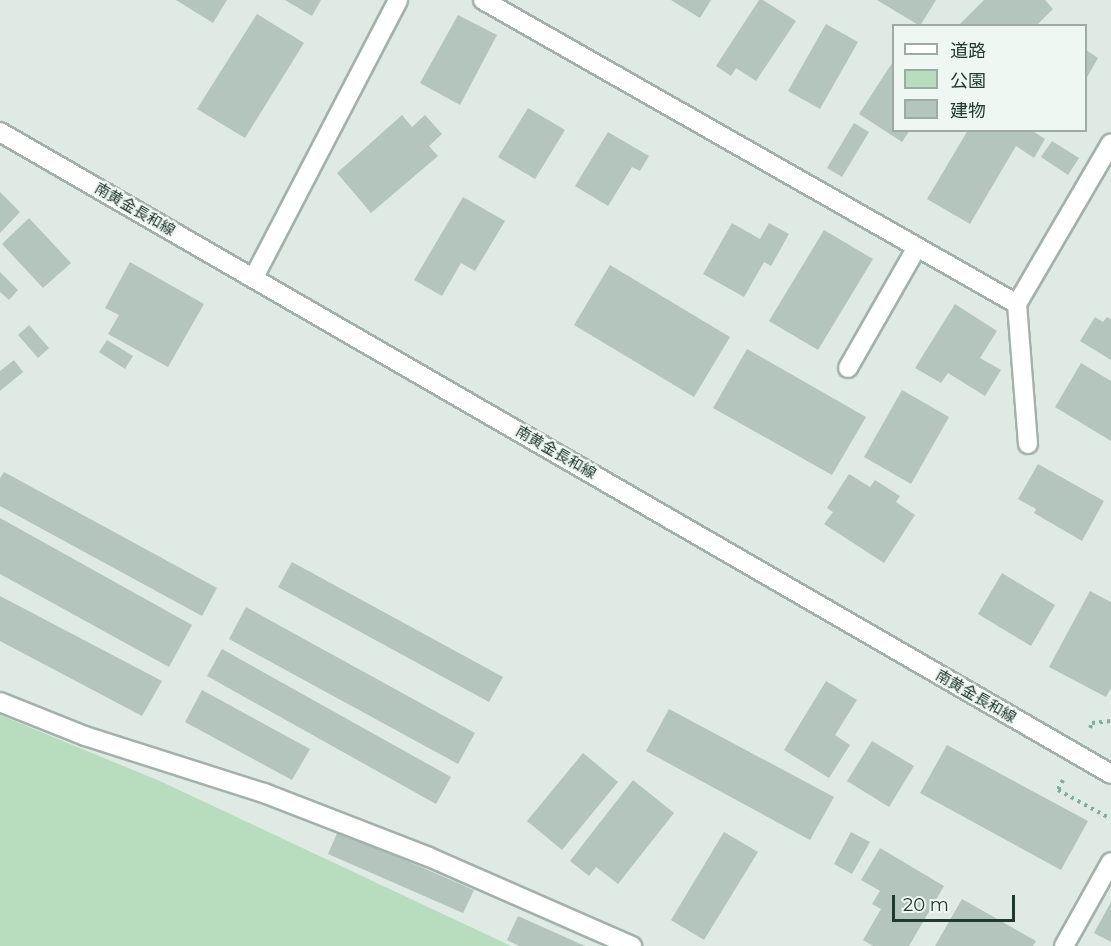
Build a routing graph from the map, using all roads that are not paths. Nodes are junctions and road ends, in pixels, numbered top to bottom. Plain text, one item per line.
1 (398, 0) edge
2 (483, 0) edge
3 (0, 132) edge
4 (1111, 143) edge
5 (917, 247) junction
6 (254, 278) junction
7 (1017, 304) junction
8 (848, 368) dead end
9 (1028, 444) dead end
10 (0, 702) edge
11 (1111, 774) edge
12 (1111, 862) edge
13 (632, 946) edge
14 (1064, 946) edge

1 - 6 street
2 - 5 street
3 - 6 street, 南黄金長和線
4 - 7 street
5 - 7 street
5 - 8 street
6 - 11 street, 南黄金長和線
7 - 9 street
10 - 13 street
12 - 14 street

